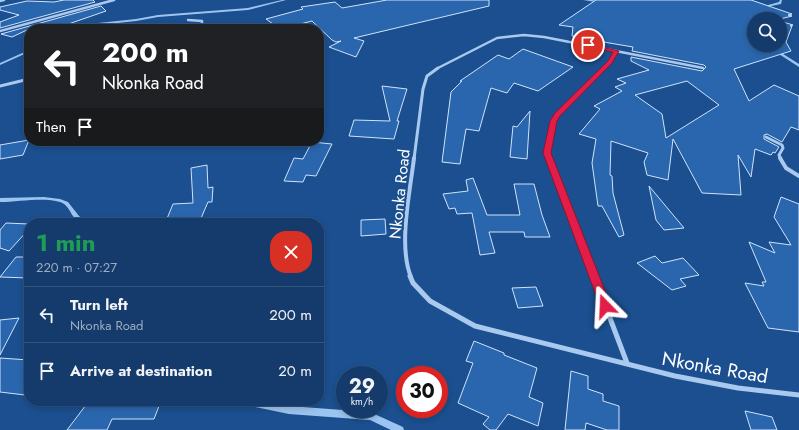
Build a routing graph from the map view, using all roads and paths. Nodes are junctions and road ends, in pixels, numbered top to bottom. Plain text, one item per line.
1 (4, 0) edge
2 (114, 0) edge
3 (0, 1) edge
4 (188, 20) dead end
5 (202, 24) edge
6 (0, 30) edge
7 (616, 51) junction
8 (703, 68) dead end
9 (24, 80) edge
10 (0, 86) edge
11 (766, 137) dead end
12 (799, 176) edge
13 (627, 363) junction
14 (799, 395) edge

1 - 3 street
2 - 6 street
4 - 5 street
7 - 8 street, Nkonka Road
7 - 13 street
7 - 13 street, Nkonka Road
9 - 10 street
11 - 12 street
13 - 14 street, Nkonka Road

